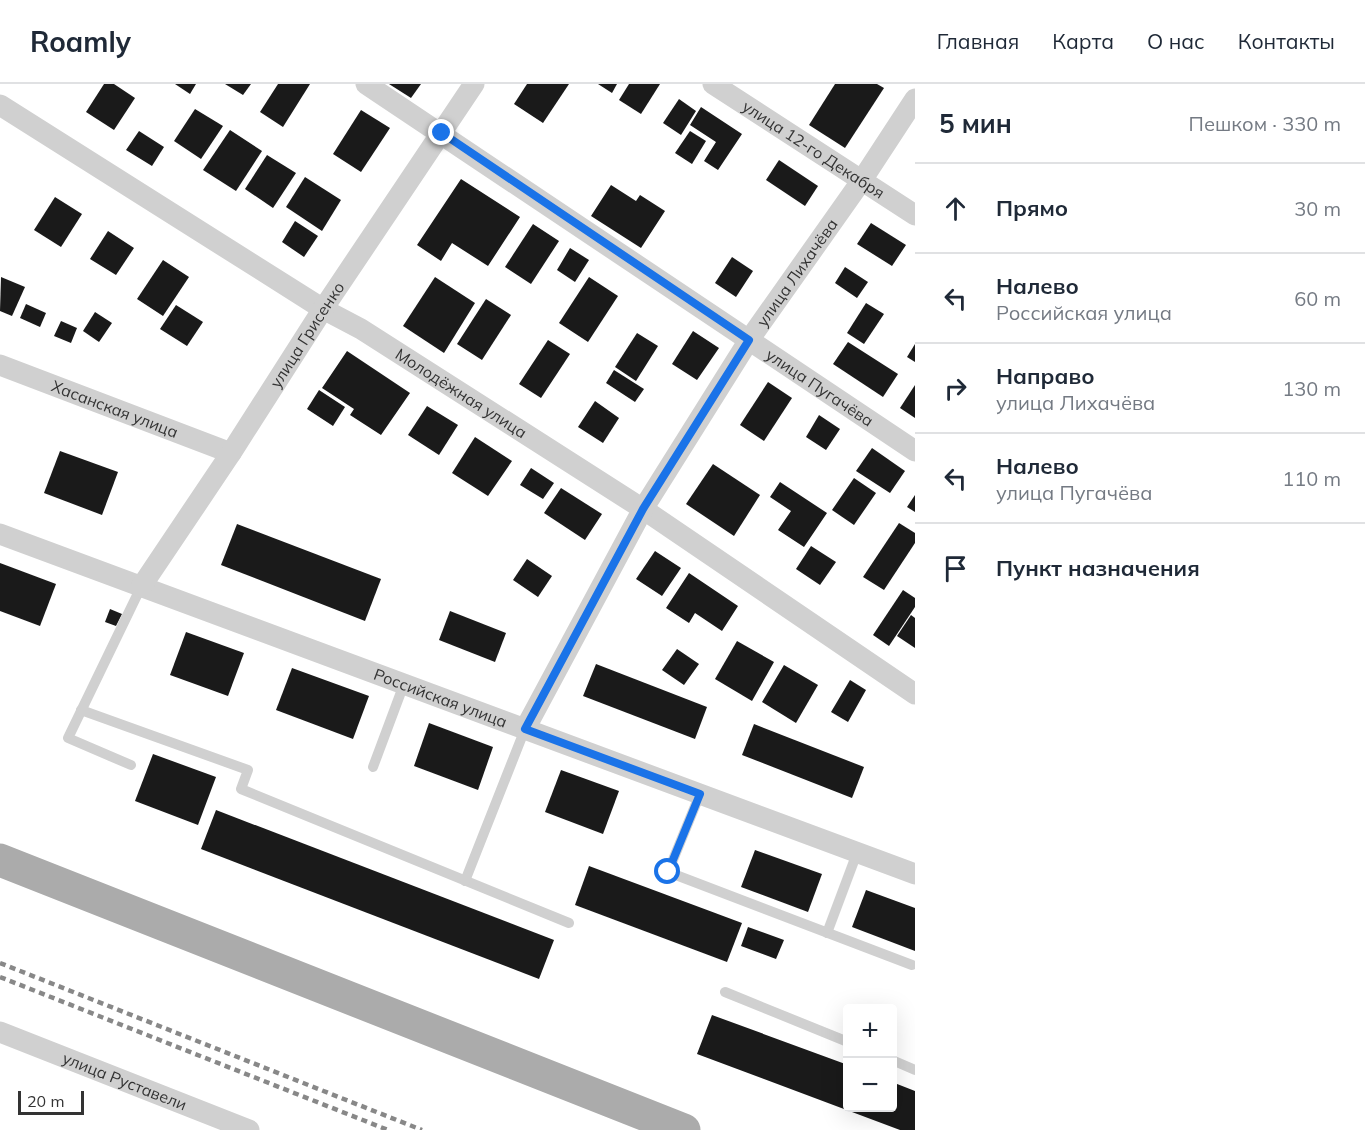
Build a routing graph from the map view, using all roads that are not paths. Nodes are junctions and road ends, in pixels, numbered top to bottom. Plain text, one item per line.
1 (366, 84) edge
2 (474, 84) edge
3 (713, 84) edge
4 (915, 99) edge
5 (0, 105) edge
6 (442, 133) junction
7 (862, 180) junction
8 (915, 215) edge
9 (323, 309) junction
10 (749, 340) junction
11 (0, 365) edge
12 (915, 451) edge
13 (231, 453) junction
14 (643, 509) junction
15 (0, 534) edge
16 (141, 587) junction
17 (404, 684) junction
18 (915, 694) edge
19 (81, 710) junction
20 (525, 729) junction
21 (131, 765) dead end
22 (373, 767) dead end
23 (700, 794) junction
24 (857, 853) junction
25 (0, 860) edge
26 (915, 874) edge
27 (465, 881) junction
28 (0, 882) edge
29 (569, 923) dead end
30 (827, 933) junction
31 (912, 965) dead end
32 (725, 992) dead end
33 (0, 1032) edge
34 (843, 1040) edge
35 (897, 1062) edge
36 (915, 1070) edge
37 (249, 1130) edge
38 (626, 1130) edge
39 (684, 1130) edge

1 - 6 street, улица Пугачёва
2 - 6 street, улица Грисенко
3 - 7 street, улица 12-го Декабря
4 - 7 street, улица Лихачёва
5 - 9 street, Молодёжная улица
6 - 9 street, улица Грисенко
6 - 10 street, улица Пугачёва
7 - 8 street, улица 12-го Декабря
7 - 10 street, улица Лихачёва
9 - 13 street, улица Грисенко
9 - 14 street, Молодёжная улица
10 - 12 street, улица Пугачёва
10 - 14 street, улица Лихачёва
11 - 13 street, Хасанская улица
13 - 16 street, улица Грисенко
14 - 18 street, Молодёжная улица
14 - 20 street, улица Лихачёва
15 - 16 street, Российская улица
16 - 17 street, Российская улица
16 - 19 lane
17 - 20 street, Российская улица
17 - 22 lane
19 - 21 lane
19 - 27 lane
20 - 23 street, Российская улица
20 - 27 lane
23 - 24 street, Российская улица
23 - 30 lane
24 - 26 street, Российская улица
24 - 30 lane
25 - 39 main road
27 - 29 lane
28 - 38 main road
30 - 31 lane
32 - 34 lane
33 - 37 street, улица Руставели
35 - 36 lane

